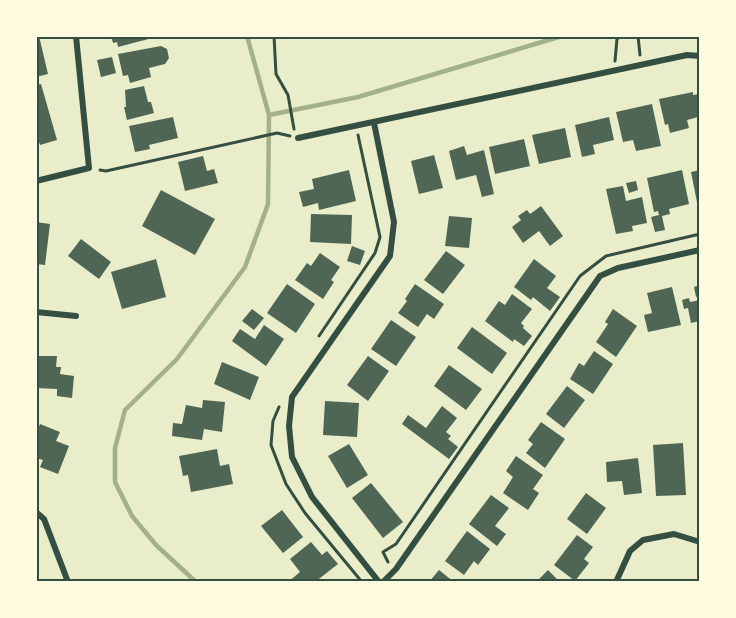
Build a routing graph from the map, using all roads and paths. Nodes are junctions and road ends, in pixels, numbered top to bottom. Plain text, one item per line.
1 (76, 36) edge
2 (273, 36) edge
3 (621, 36) edge
4 (638, 36) edge
5 (700, 56) edge
6 (642, 65) junction
7 (614, 72) junction
8 (374, 123) junction
9 (291, 124) dead end
10 (277, 134) dead end
11 (298, 138) dead end
12 (89, 168) junction
13 (36, 181) edge
14 (700, 250) edge
15 (36, 312) edge
16 (76, 316) dead end
17 (36, 512) edge
18 (700, 542) edge
19 (68, 582) edge
20 (381, 582) edge
21 (616, 582) edge

1 - 12 street
2 - 9 path
3 - 7 path
4 - 6 path
5 - 6 street
6 - 7 street
7 - 8 street
8 - 11 street
8 - 20 street
10 - 12 path
12 - 13 street
14 - 20 street
15 - 16 street
17 - 19 street
18 - 21 street

